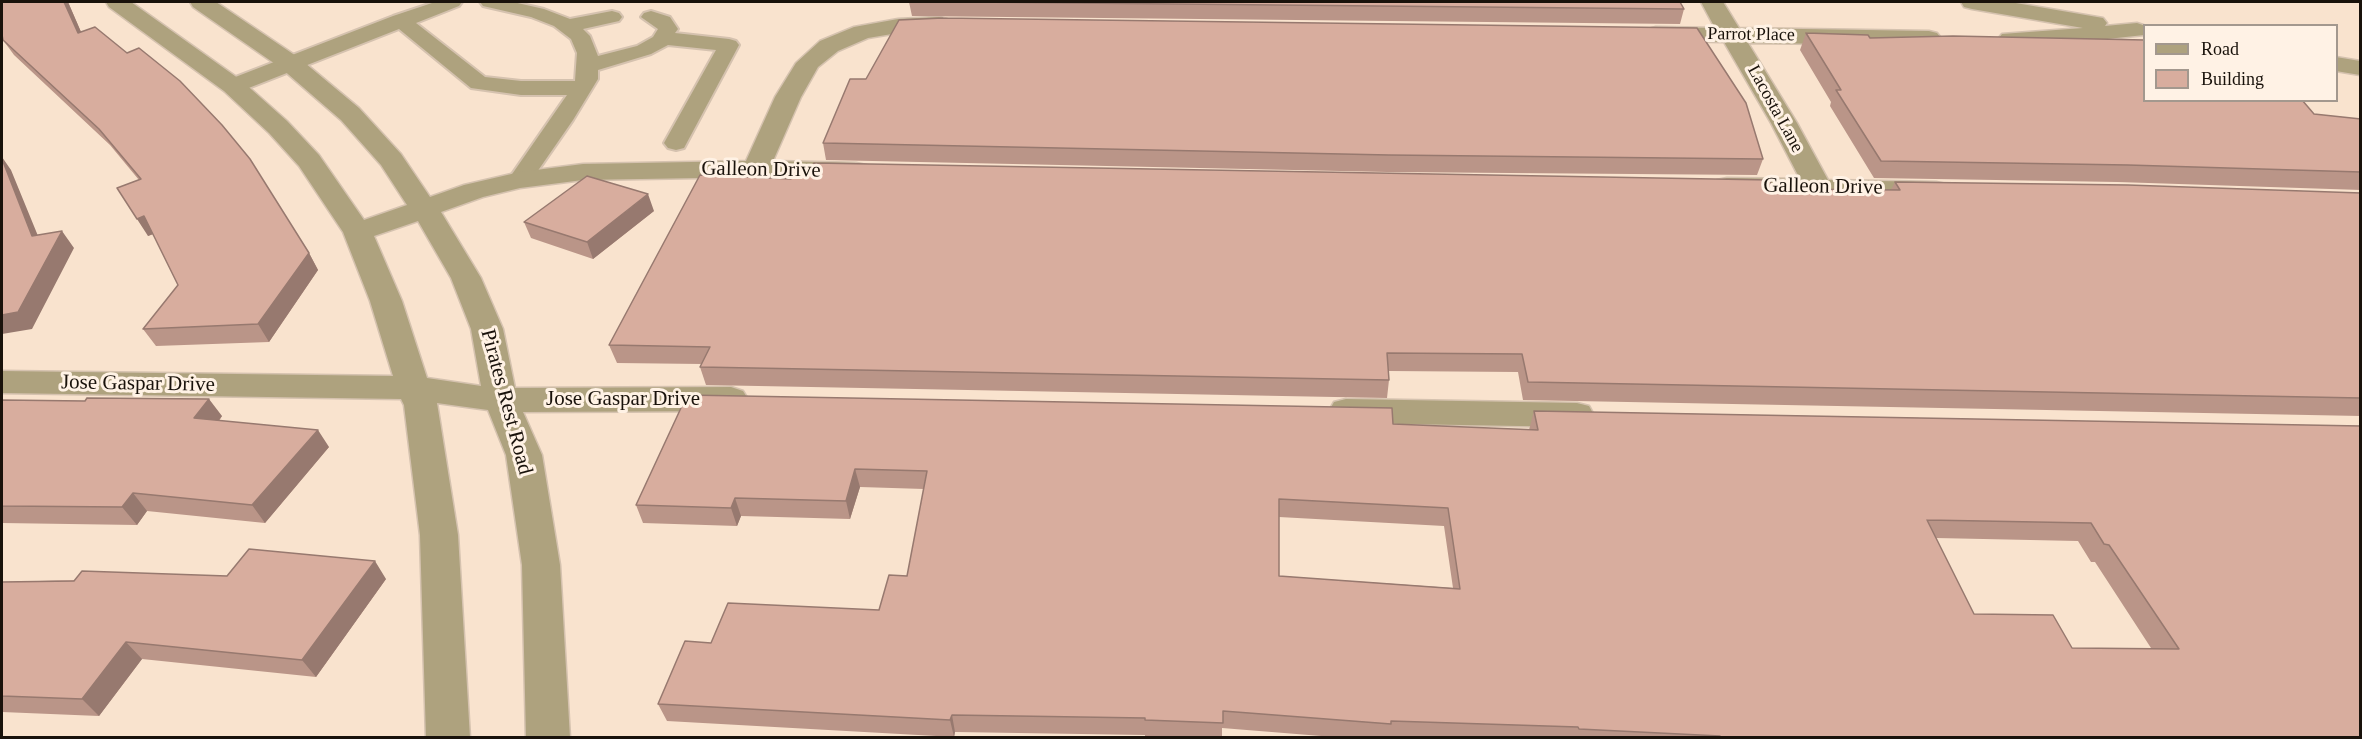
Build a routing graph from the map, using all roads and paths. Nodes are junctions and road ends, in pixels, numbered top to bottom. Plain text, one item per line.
1 (117, 2) edge
2 (201, 2) edge
3 (452, 2) edge
4 (490, 2) edge
5 (1712, 2) edge
6 (1972, 2) edge
7 (2027, 7) edge
8 (612, 17) dead end
9 (651, 17) dead end
10 (400, 20) junction
11 (957, 24) edge
12 (567, 26) junction
13 (2141, 30) edge
14 (1638, 33) edge
15 (1733, 34) junction
16 (662, 38) junction
17 (1951, 38) edge
18 (1985, 39) edge
19 (290, 63) junction
20 (2338, 64) edge
21 (588, 66) junction
22 (2361, 68) edge
23 (232, 86) junction
24 (581, 88) junction
25 (676, 143) dead end
26 (756, 169) junction
27 (876, 172) edge
28 (520, 180) junction
29 (1698, 185) edge
30 (1818, 187) junction
31 (1967, 191) edge
32 (423, 210) junction
33 (358, 232) junction
34 (2, 382) edge
35 (413, 388) junction
36 (501, 400) junction
37 (762, 400) edge
38 (1311, 410) edge
39 (1609, 416) edge
40 (448, 738) edge
41 (548, 738) edge

1 - 23 street
2 - 19 street, Pirates Rest Road
3 - 10 lane
4 - 12 lane
5 - 15 street, Lacosta Lane
6 - 7 street
7 - 13 street
8 - 12 lane
9 - 16 lane
10 - 19 lane
10 - 24 lane
11 - 26 street
12 - 21 lane
13 - 18 street
14 - 15 street, Parrot Place
15 - 17 street, Parrot Place
15 - 30 street, Lacosta Lane
16 - 21 lane
16 - 25 lane
19 - 23 lane
19 - 32 street, Pirates Rest Road
20 - 22 street
21 - 24 lane
23 - 33 street
24 - 28 lane
26 - 27 street, Galleon Drive
26 - 28 street, Galleon Drive
28 - 32 street, Galleon Drive
29 - 30 street, Galleon Drive
30 - 31 street, Galleon Drive
32 - 33 street, Galleon Drive
32 - 36 street, Pirates Rest Road
33 - 35 street
34 - 35 street, Jose Gaspar Drive
35 - 36 street, Jose Gaspar Drive
35 - 40 street
36 - 37 street, Jose Gaspar Drive
36 - 41 street, Pirates Rest Road
38 - 39 street

